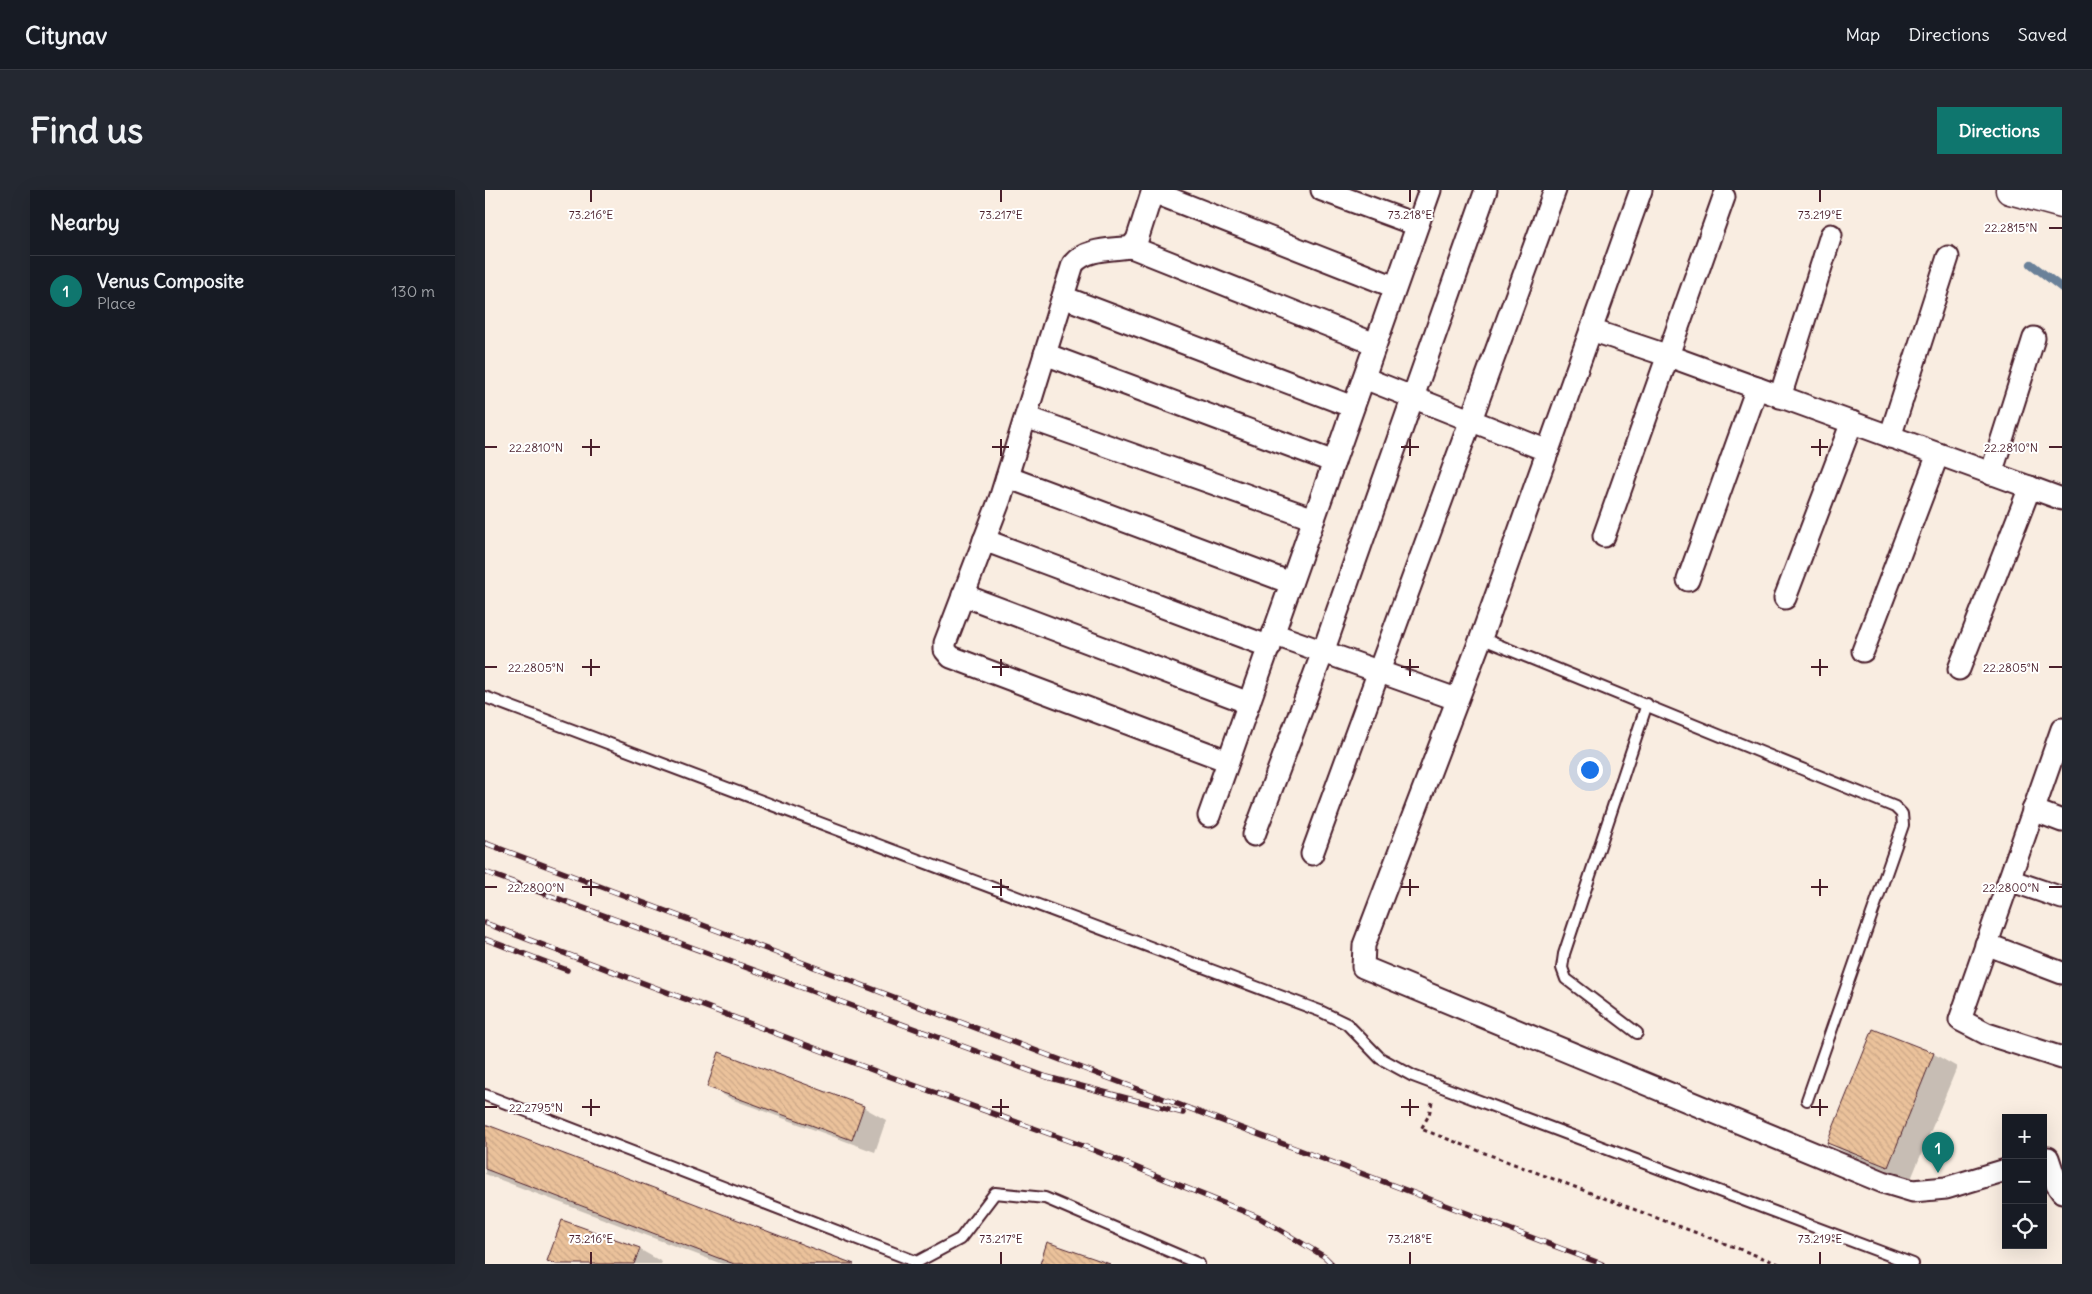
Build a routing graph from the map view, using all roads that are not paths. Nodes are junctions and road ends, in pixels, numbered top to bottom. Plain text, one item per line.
1 (1322, 190) edge
2 (1430, 190) edge
3 (1486, 190) edge
4 (1555, 190) edge
5 (1641, 190) edge
6 (2010, 190) edge
7 (1153, 191) edge
8 (1724, 197) dead end
9 (2062, 204) edge
10 (1417, 225) junction
11 (1831, 234) dead end
12 (1131, 247) junction
13 (1948, 257) dead end
14 (1395, 287) junction
15 (1063, 297) junction
16 (1591, 330) junction
17 (2034, 338) dead end
18 (1375, 344) junction
19 (1045, 354) junction
20 (1669, 356) junction
21 (1363, 378) junction
22 (1757, 388) junction
23 (1413, 397) junction
24 (1780, 397) junction
25 (1353, 407) junction
26 (1026, 417) junction
27 (1471, 420) junction
28 (1853, 422) junction
29 (1890, 437) junction
30 (1548, 451) junction
31 (1938, 454) junction
32 (1334, 462) junction
33 (1991, 474) junction
34 (1007, 477) junction
35 (2030, 487) junction
36 (2062, 499) edge
37 (1314, 519) junction
38 (1604, 536) dead end
39 (983, 540) junction
40 (1688, 580) dead end
41 (1291, 583) junction
42 (963, 595) junction
43 (1785, 598) dead end
44 (1481, 638) junction
45 (1271, 641) junction
46 (1863, 651) dead end
47 (1323, 652) junction
48 (1959, 669) dead end
49 (1378, 672) junction
50 (485, 697) edge
51 (1456, 699) junction
52 (1249, 703) junction
53 (1647, 704) junction
54 (2062, 729) edge
55 (1228, 761) junction
56 (2033, 810) junction
57 (1209, 816) dead end
58 (2062, 821) edge
59 (1254, 835) dead end
60 (1312, 854) dead end
61 (2009, 880) junction
62 (2062, 898) edge
63 (1986, 944) junction
64 (2062, 974) edge
65 (1637, 1033) dead end
66 (2062, 1058) edge
67 (485, 1095) edge
68 (1807, 1100) dead end
69 (2051, 1157) edge
70 (2002, 1171) edge
71 (2062, 1192) edge
72 (1199, 1264) edge
73 (1913, 1264) edge

1 - 10 street
2 - 10 street
3 - 23 street
4 - 27 street
5 - 16 street
6 - 9 main road
7 - 12 street
7 - 14 street
8 - 20 street
10 - 14 street
11 - 24 street
12 - 15 street
12 - 18 street
13 - 29 street
14 - 18 street
15 - 19 street
15 - 25 street
16 - 20 street
16 - 30 street
17 - 33 street
18 - 21 street
19 - 26 street
19 - 32 street
20 - 22 street
20 - 38 street
21 - 23 street
21 - 25 street
22 - 24 street
22 - 40 street
23 - 27 street
23 - 47 street
24 - 28 street
25 - 32 street
26 - 34 street
26 - 37 street
27 - 30 street
27 - 49 street
28 - 29 street
28 - 43 street
29 - 31 street
30 - 44 street
31 - 33 street
31 - 46 street
32 - 37 street
33 - 35 street
34 - 39 street
34 - 41 street
35 - 36 street
35 - 48 street
37 - 41 street
39 - 42 street
39 - 45 street
41 - 45 street
42 - 52 street
42 - 55 street
44 - 51 street
44 - 53 lane
45 - 47 street
45 - 52 street
47 - 49 street
47 - 59 street
49 - 51 street
49 - 60 street
50 - 73 lane
51 - 70 street
52 - 55 street
53 - 65 lane
53 - 68 lane
54 - 56 street
55 - 57 street
56 - 58 street
56 - 61 street
61 - 62 street
61 - 63 street
63 - 64 street
63 - 66 street
67 - 72 lane
69 - 71 street

